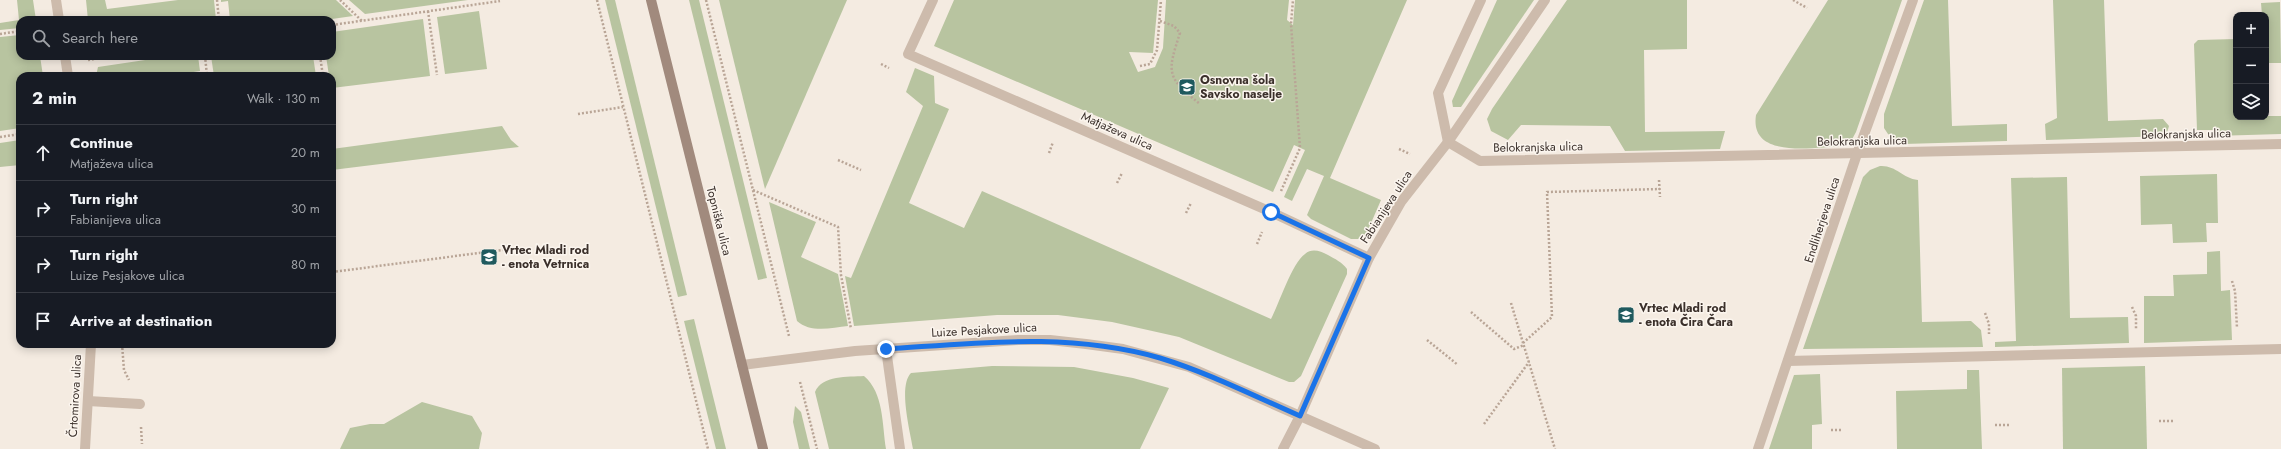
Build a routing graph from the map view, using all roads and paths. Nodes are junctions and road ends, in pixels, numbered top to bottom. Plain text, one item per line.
1 (56, 0) edge
2 (217, 0) edge
3 (340, 0) edge
4 (597, 0) edge
5 (651, 0) edge
6 (706, 0) edge
7 (933, 0) edge
8 (1161, 0) edge
9 (1293, 0) edge
10 (1481, 0) edge
11 (1545, 0) edge
12 (1793, 0) edge
13 (1913, 0) edge
14 (500, 1) dead end
15 (1807, 8) dead end
16 (428, 11) junction
17 (58, 16) edge
18 (219, 16) edge
19 (363, 21) junction
20 (1160, 21) junction
21 (336, 24) edge
22 (16, 32) edge
23 (0, 34) edge
24 (66, 60) edge
25 (205, 60) edge
26 (321, 60) edge
27 (1140, 66) dead end
28 (67, 72) edge
29 (207, 72) edge
30 (322, 72) edge
31 (437, 75) dead end
32 (1200, 104) dead end
33 (623, 106) junction
34 (578, 114) dead end
35 (16, 135) edge
36 (0, 137) edge
37 (1448, 142) junction
38 (2281, 144) edge
39 (1857, 154) junction
40 (838, 160) dead end
41 (861, 170) dead end
42 (1660, 189) dead end
43 (753, 190) junction
44 (1271, 212) junction
45 (510, 249) dead end
46 (1369, 258) junction
47 (336, 271) edge
48 (2232, 281) dead end
49 (1511, 303) dead end
50 (1471, 312) dead end
51 (788, 332) dead end
52 (1427, 340) dead end
53 (1524, 344) junction
54 (91, 348) edge
55 (886, 349) junction
56 (2281, 349) edge
57 (2237, 350) junction
58 (855, 351) junction
59 (1788, 361) junction
60 (1529, 362) junction
61 (1458, 364) dead end
62 (742, 365) junction
63 (802, 390) dead end
64 (88, 401) junction
65 (140, 404) dead end
66 (1300, 416) junction
67 (2159, 421) dead end
68 (2173, 421) dead end
69 (1484, 424) dead end
70 (1995, 425) dead end
71 (2009, 425) dead end
72 (1831, 430) dead end
73 (1843, 430) dead end
74 (85, 449) edge
75 (708, 449) edge
76 (763, 449) edge
77 (817, 449) edge
78 (900, 449) edge
79 (1283, 449) edge
80 (1375, 449) edge
81 (1555, 449) edge
82 (1758, 449) edge

1 - 17 street
2 - 18 path
3 - 19 path
4 - 33 path
5 - 62 main road, Topniška ulica
6 - 43 path
7 - 44 street, Matjaževa ulica
8 - 20 path
9 - 44 path
10 - 37 street
11 - 37 street, Fabianijeva ulica
12 - 15 path
13 - 39 street, Endliherjeva ulica
14 - 16 path
16 - 19 path
16 - 31 path
19 - 21 path
20 - 27 path
20 - 32 path
22 - 23 path
24 - 28 street
25 - 29 path
26 - 30 path
33 - 34 path
33 - 75 path
35 - 36 path
37 - 39 street, Belokranjska ulica
37 - 46 street, Fabianijeva ulica
38 - 39 street, Belokranjska ulica
39 - 59 street, Endliherjeva ulica
40 - 41 path
42 - 53 path
43 - 51 path
43 - 58 path
44 - 46 street, Matjaževa ulica
45 - 47 path
46 - 66 street, Fabianijeva ulica
48 - 57 path
49 - 53 path
50 - 53 path
52 - 61 path
53 - 60 path
54 - 64 street, Črtomirova ulica
55 - 58 street, Luize Pesjakove ulica
55 - 66 street, Luize Pesjakove ulica
55 - 78 street
56 - 57 street
57 - 59 street
58 - 62 street, Luize Pesjakove ulica
59 - 82 street, Endliherjeva ulica
60 - 69 path
60 - 81 path
62 - 76 main road, Topniška ulica
63 - 77 path
64 - 65 street
64 - 74 street, Črtomirova ulica
66 - 79 street, Fabianijeva ulica
66 - 80 street, Luize Pesjakove ulica
67 - 68 path
70 - 71 path
72 - 73 path

